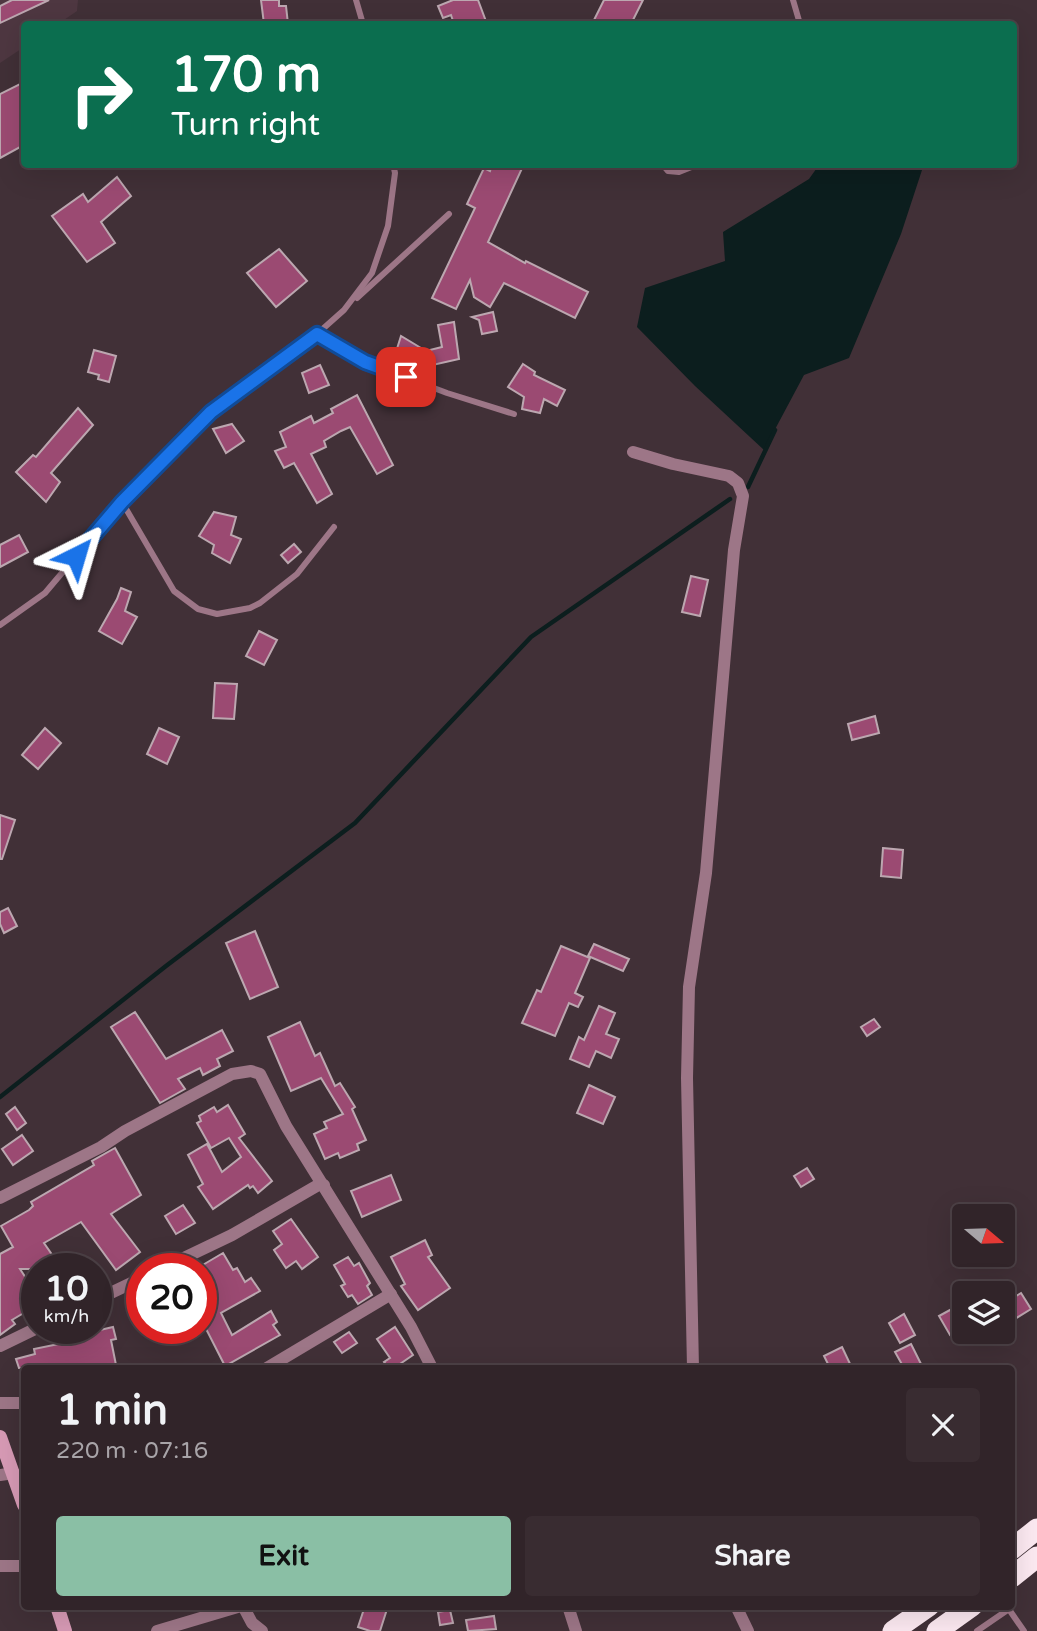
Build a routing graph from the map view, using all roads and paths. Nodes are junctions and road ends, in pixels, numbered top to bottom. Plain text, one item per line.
1 (356, 0) edge
2 (793, 0) edge
3 (362, 21) edge
4 (799, 21) edge
5 (394, 168) edge
6 (665, 168) edge
7 (689, 168) edge
8 (449, 214) dead end
9 (344, 310) junction
10 (317, 334) junction
11 (514, 414) dead end
12 (633, 452) dead end
13 (122, 502) junction
14 (334, 527) dead end
15 (0, 625) edge
16 (324, 1185) junction
17 (0, 1198) edge
18 (194, 1253) edge
19 (391, 1294) junction
20 (21, 1336) edge
21 (0, 1346) edge
22 (272, 1365) edge
23 (430, 1365) edge
24 (693, 1365) edge
25 (0, 1403) edge
26 (21, 1403) edge
27 (0, 1437) edge
28 (7, 1474) edge
29 (21, 1500) edge
30 (1037, 1529) edge
31 (1015, 1547) edge
32 (1037, 1557) edge
33 (0, 1566) edge
34 (21, 1566) edge
35 (1015, 1575) edge
36 (58, 1610) edge
37 (228, 1610) edge
38 (244, 1610) edge
39 (569, 1610) edge
40 (738, 1610) edge
41 (923, 1610) edge
42 (966, 1610) edge
43 (1005, 1610) edge
44 (1009, 1610) edge
45 (65, 1631) edge
46 (157, 1631) edge
47 (262, 1631) edge
48 (576, 1631) edge
49 (748, 1631) edge
50 (892, 1631) edge
51 (937, 1631) edge
52 (978, 1631) edge
53 (1024, 1631) edge

1 - 3 lane
2 - 4 lane
5 - 9 lane
6 - 7 lane
8 - 9 lane
9 - 10 lane
10 - 11 lane
10 - 13 lane
12 - 24 street
13 - 14 lane
13 - 15 lane
16 - 17 street
16 - 18 street
16 - 19 street
19 - 22 street
19 - 23 street
20 - 21 street
25 - 26 street
27 - 28 street
28 - 29 street
30 - 31 highway
32 - 35 highway
33 - 34 street
36 - 45 street
37 - 46 street
38 - 47 street
39 - 48 street
40 - 49 street
41 - 50 highway
42 - 51 highway
43 - 52 lane
44 - 53 lane

